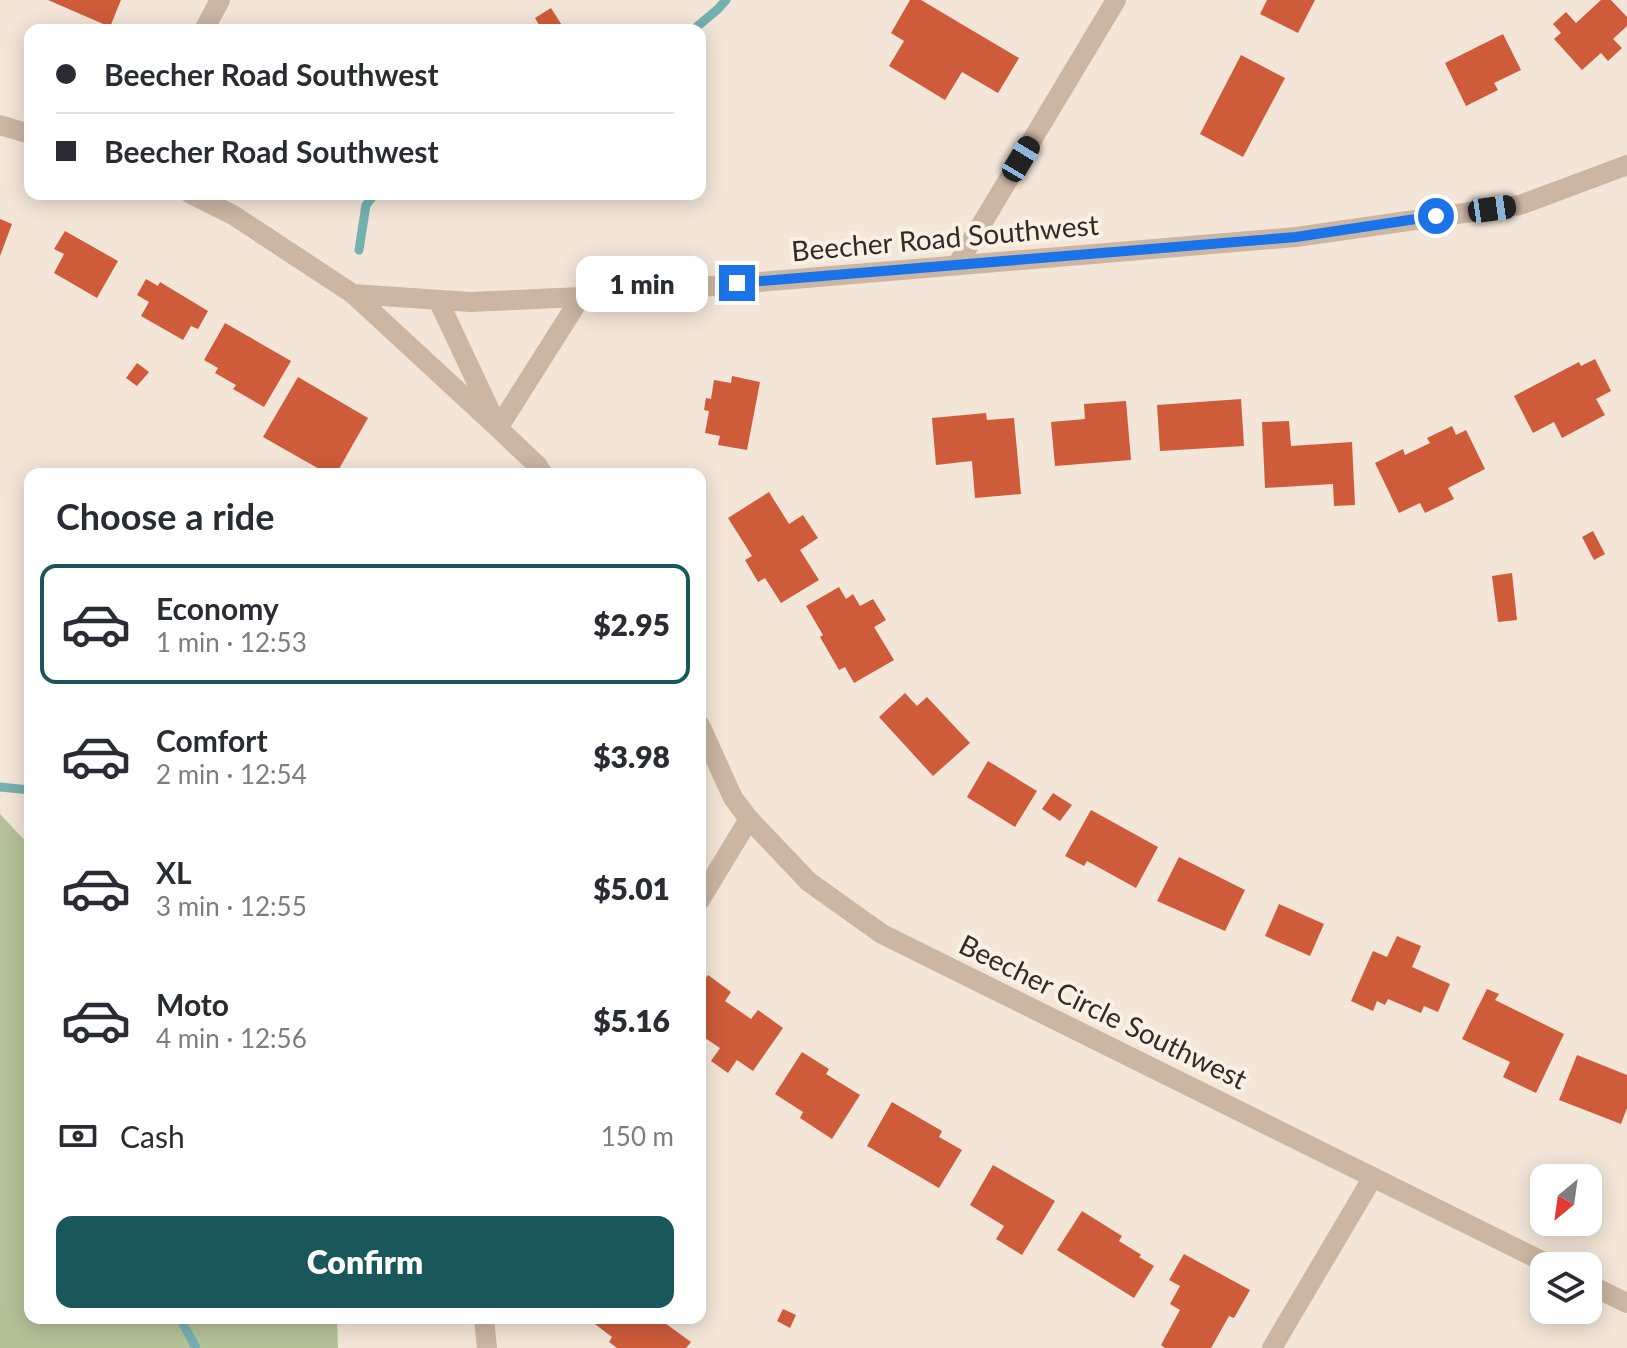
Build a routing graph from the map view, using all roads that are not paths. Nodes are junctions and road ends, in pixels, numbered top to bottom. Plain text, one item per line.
1 (220, 0) edge
2 (1116, 0) edge
3 (207, 24) edge
4 (0, 125) edge
5 (24, 132) edge
6 (1627, 165) edge
7 (203, 200) edge
8 (957, 265) junction
9 (353, 294) junction
10 (581, 297) junction
11 (438, 300) junction
12 (498, 428) junction
13 (539, 468) edge
14 (706, 738) edge
15 (749, 819) junction
16 (706, 890) edge
17 (1373, 1177) junction
18 (1530, 1255) edge
19 (1602, 1291) edge
20 (1627, 1303) edge
21 (485, 1324) edge
22 (487, 1348) edge
23 (1272, 1348) edge

1 - 3 street
2 - 8 street
4 - 5 street
6 - 8 street, Beecher Road Southwest
7 - 9 street, Beecher Road Southwest
8 - 10 street, Beecher Road Southwest
9 - 11 street, Beecher Road Southwest
9 - 12 street
10 - 11 street, Beecher Road Southwest
10 - 12 street
11 - 12 street
12 - 13 street
14 - 15 street, Beecher Circle Southwest
15 - 16 street
15 - 17 street, Beecher Circle Southwest
17 - 18 street, Beecher Circle Southwest
17 - 23 street
19 - 20 street
21 - 22 street

